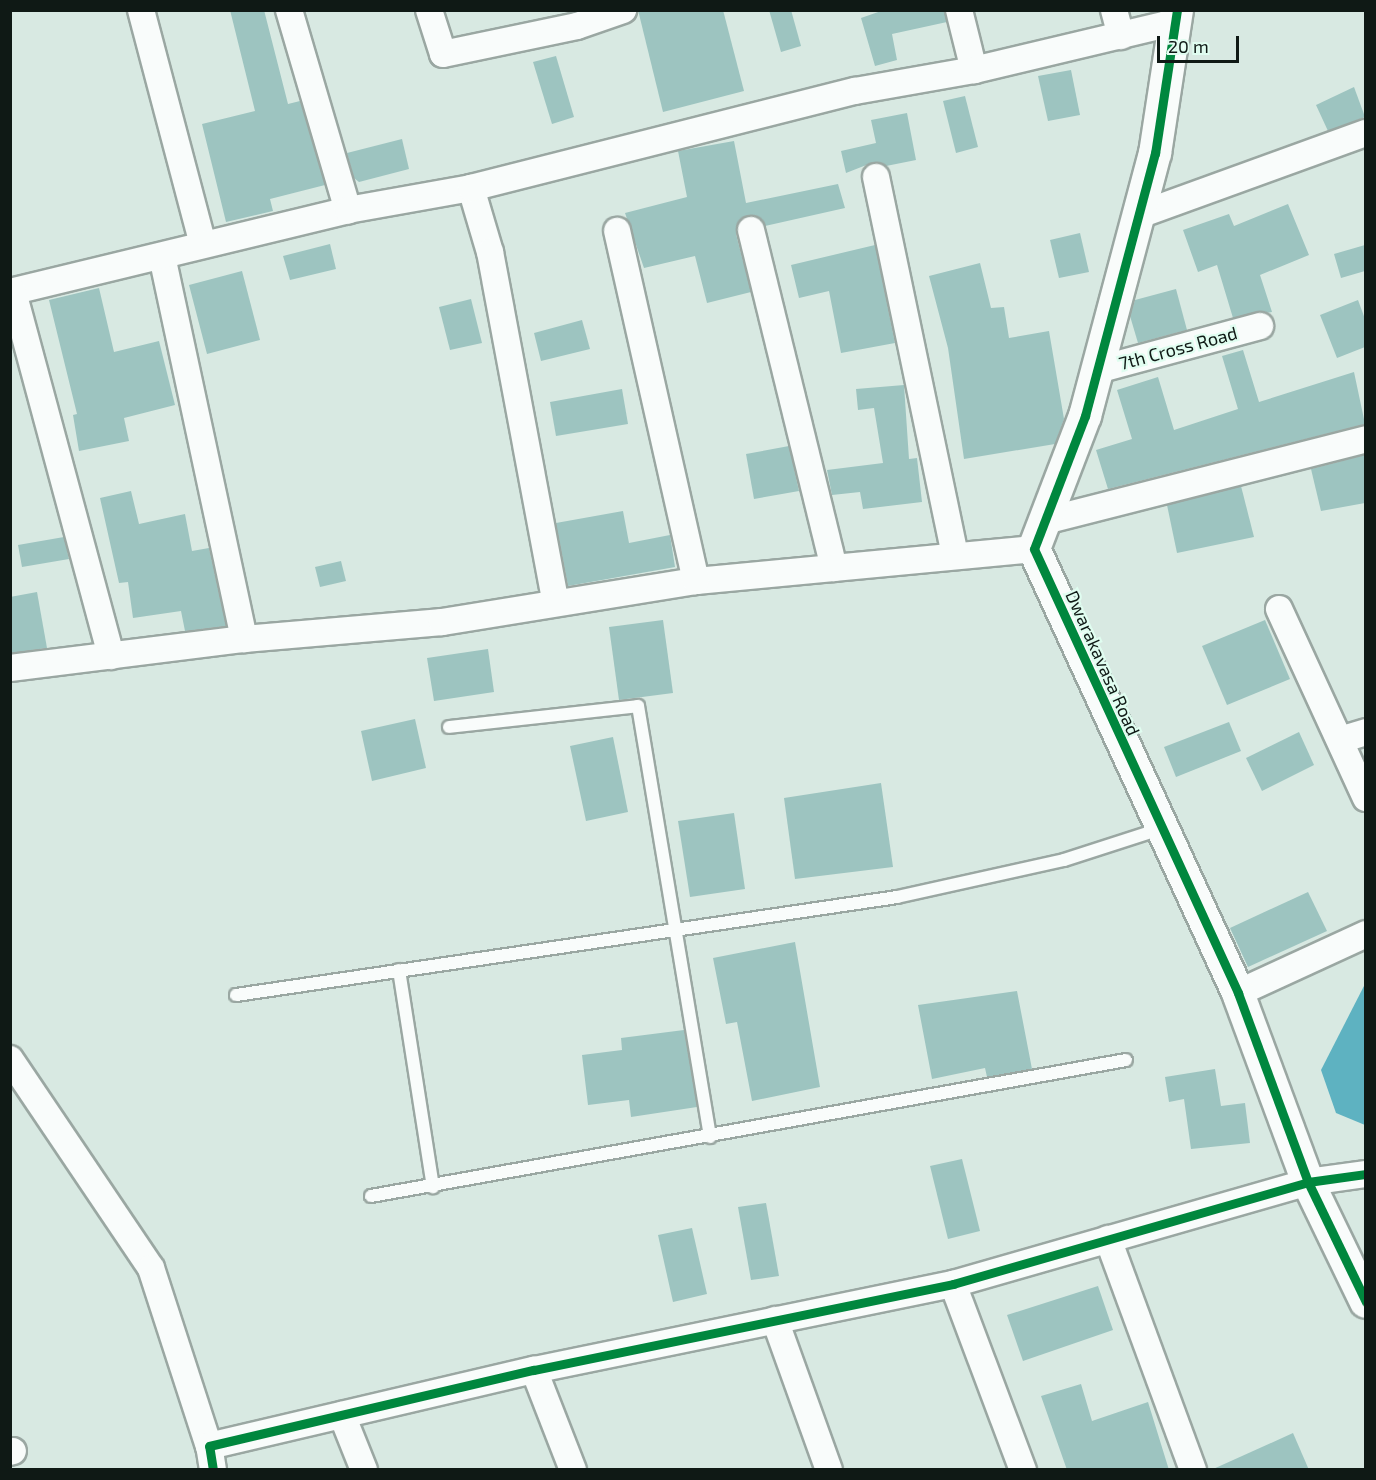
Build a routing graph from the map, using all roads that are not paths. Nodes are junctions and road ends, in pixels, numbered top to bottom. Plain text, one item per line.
1 (141, 10) edge
2 (289, 10) edge
3 (429, 10) edge
4 (623, 10) edge
5 (959, 10) edge
6 (1114, 10) edge
7 (1176, 16) edge
8 (575, 18) edge
9 (1120, 36) junction
10 (974, 70) junction
11 (1365, 133) edge
12 (876, 177) dead end
13 (471, 188) junction
14 (348, 210) junction
15 (1139, 214) junction
16 (751, 230) dead end
17 (617, 231) dead end
18 (202, 244) junction
19 (162, 256) junction
20 (11, 289) edge
21 (1260, 326) dead end
22 (1097, 370) junction
23 (1365, 439) edge
24 (1040, 535) junction
25 (955, 555) junction
26 (834, 568) junction
27 (696, 581) junction
28 (556, 603) junction
29 (1280, 609) dead end
30 (244, 639) junction
31 (111, 656) junction
32 (10, 668) edge
33 (449, 727) dead end
34 (1365, 732) edge
35 (1340, 740) junction
36 (1365, 798) edge
37 (1160, 829) junction
38 (675, 928) junction
39 (1365, 934) edge
40 (399, 970) junction
41 (1238, 993) junction
42 (236, 995) dead end
43 (10, 1059) edge
44 (1126, 1060) dead end
45 (710, 1137) junction
46 (1365, 1174) edge
47 (1308, 1182) junction
48 (434, 1187) junction
49 (371, 1196) dead end
50 (1108, 1239) junction
51 (953, 1284) junction
52 (1365, 1302) edge
53 (775, 1320) junction
54 (534, 1371) junction
55 (342, 1415) junction
56 (211, 1458) edge
57 (364, 1470) edge
58 (573, 1470) edge
59 (829, 1470) edge
60 (1023, 1470) edge
61 (1193, 1470) edge

1 - 18 street
2 - 14 street
3 - 8 street
4 - 8 street
5 - 10 street
6 - 9 street
7 - 9 street
7 - 15 street
9 - 10 street
10 - 13 street
11 - 15 street
12 - 25 street
13 - 14 street
13 - 28 street
14 - 18 street
15 - 22 street
16 - 26 street
17 - 27 street
18 - 19 street
19 - 20 street
19 - 30 street
20 - 31 street
21 - 22 street, 7th Cross Road
22 - 24 street
23 - 24 street
24 - 25 street
24 - 37 street, Dwarakavasa Road
25 - 26 street
26 - 27 street
27 - 28 street
28 - 30 street
29 - 35 street
30 - 31 street
31 - 32 street
33 - 38 lane
34 - 35 street
35 - 36 street
37 - 38 lane
37 - 41 street, Dwarakavasa Road
38 - 40 lane
38 - 45 lane
39 - 41 street
40 - 42 lane
40 - 48 lane
41 - 47 street, Dwarakavasa Road
43 - 56 street
44 - 45 lane
45 - 48 lane
46 - 47 street
47 - 50 street
47 - 52 street, Dwarakavasa Road
48 - 49 lane
50 - 51 street
50 - 61 street
51 - 53 street
51 - 60 street
53 - 54 street
53 - 59 street
54 - 55 street
54 - 58 street
55 - 56 street
55 - 57 street

